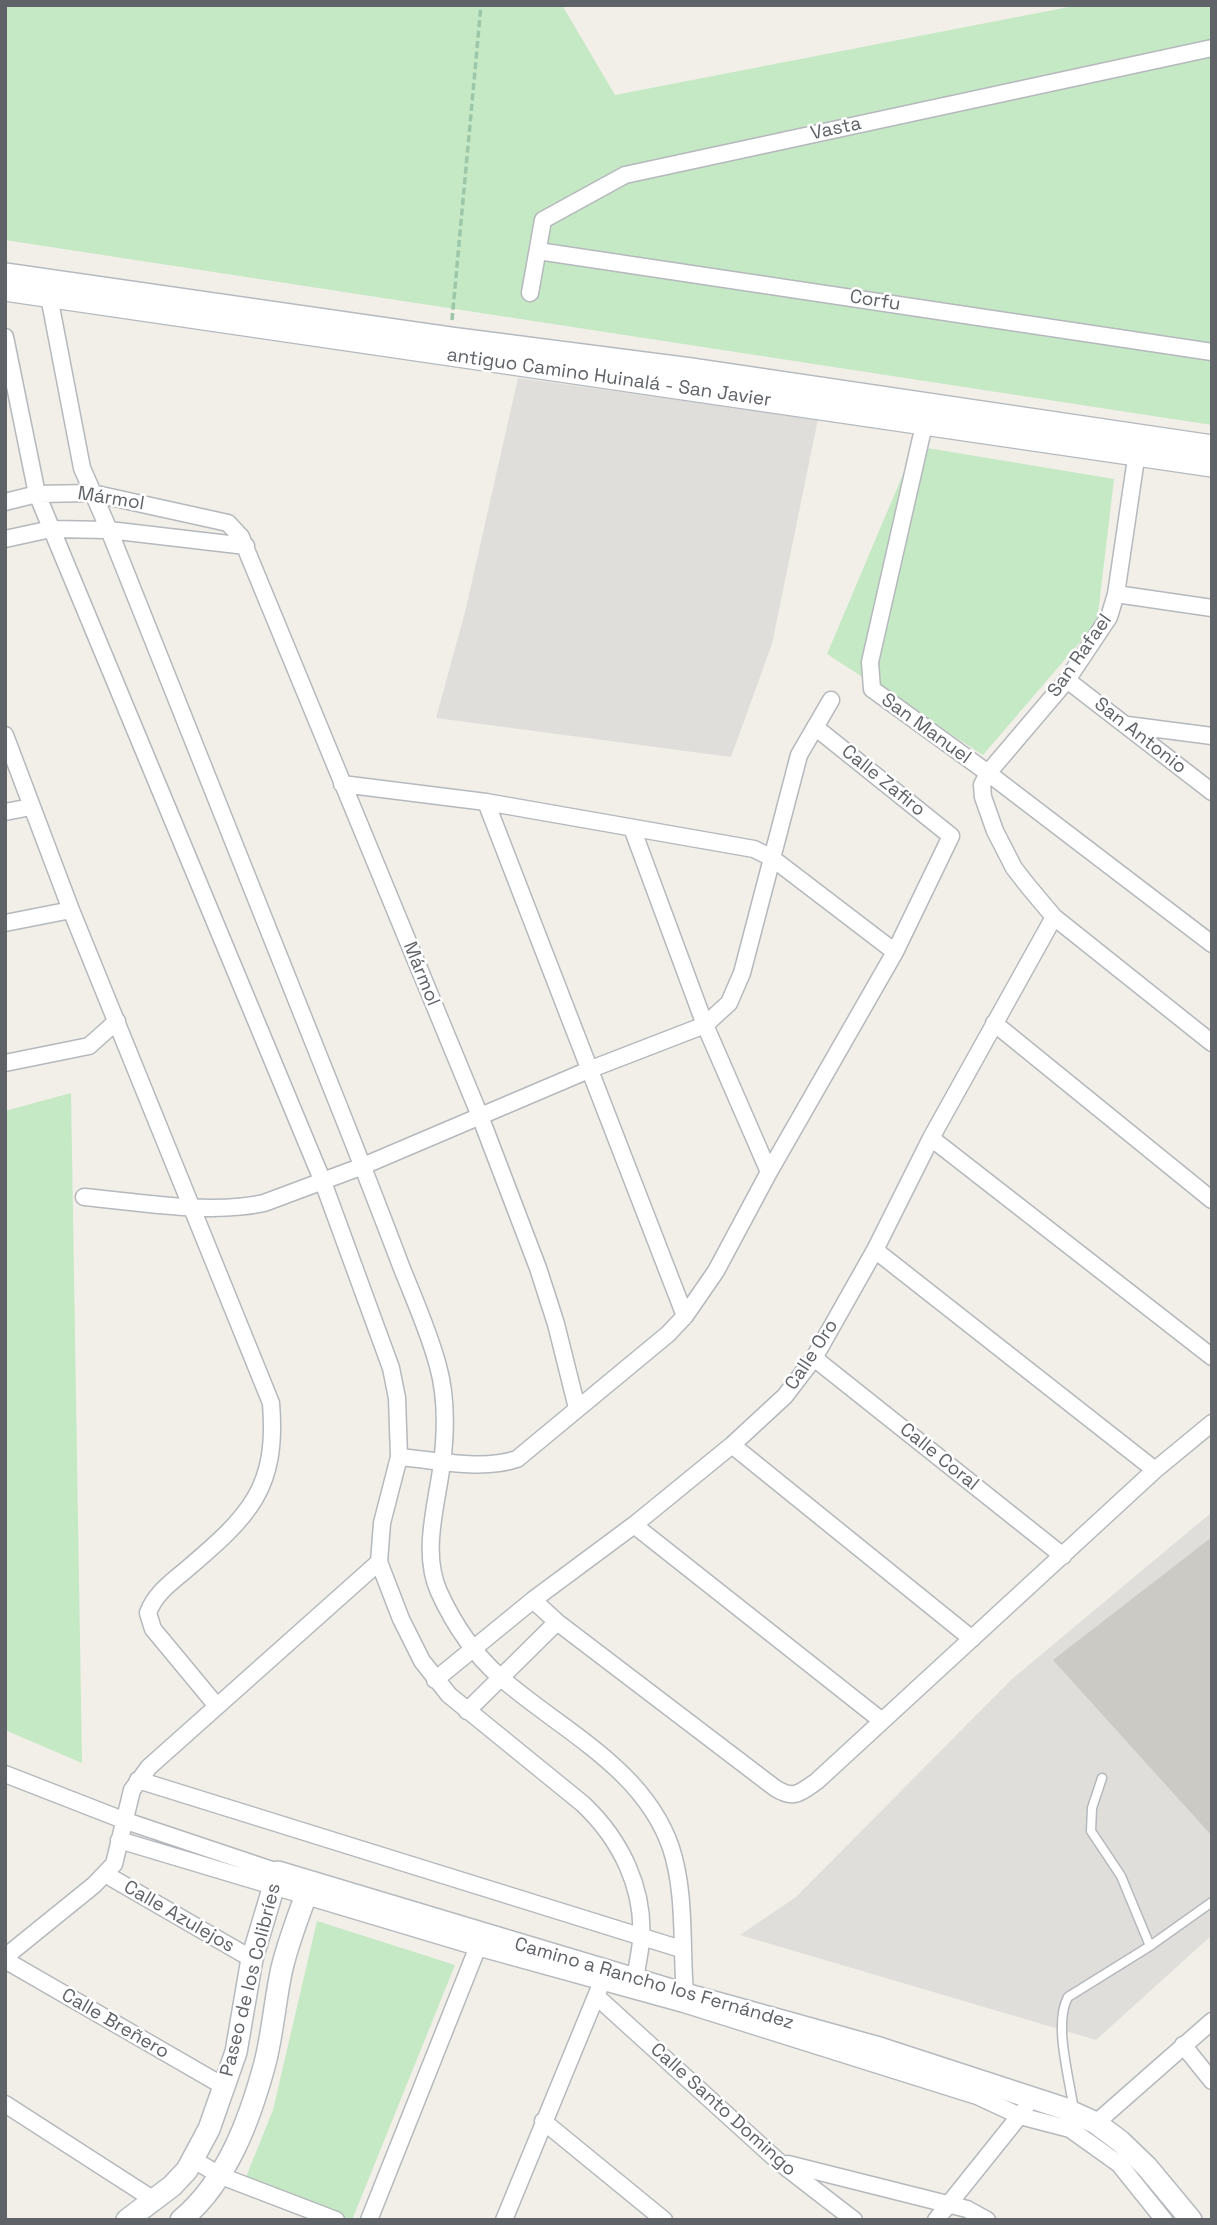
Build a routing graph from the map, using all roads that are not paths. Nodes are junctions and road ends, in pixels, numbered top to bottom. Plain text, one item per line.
1 (1212, 48) edge
2 (538, 251) junction
3 (5, 274) edge
4 (47, 288) junction
5 (5, 290) edge
6 (530, 293) dead end
7 (5, 337) edge
8 (1212, 352) edge
9 (927, 414) junction
10 (1138, 445) junction
11 (1212, 446) edge
12 (1212, 466) edge
13 (92, 493) junction
14 (37, 494) junction
15 (5, 502) edge
16 (51, 529) junction
17 (109, 530) junction
18 (5, 539) edge
19 (246, 546) junction
20 (1116, 594) junction
21 (1212, 608) edge
22 (1067, 680) junction
23 (831, 700) dead end
24 (1126, 725) junction
25 (815, 727) junction
26 (5, 735) edge
27 (1212, 736) edge
28 (988, 774) junction
29 (342, 784) junction
30 (1212, 792) edge
31 (485, 802) junction
32 (32, 807) junction
33 (5, 812) edge
34 (632, 828) junction
35 (772, 858) junction
36 (71, 910) junction
37 (1054, 917) junction
38 (5, 923) edge
39 (1212, 944) edge
40 (895, 952) junction
41 (117, 1021) junction
42 (994, 1023) junction
43 (705, 1024) junction
44 (1212, 1043) edge
45 (5, 1063) edge
46 (591, 1069) junction
47 (480, 1116) junction
48 (931, 1138) junction
49 (363, 1166) junction
50 (769, 1172) junction
51 (323, 1182) junction
52 (84, 1197) dead end
53 (1212, 1200) edge
54 (192, 1206) junction
55 (875, 1250) junction
56 (685, 1316) junction
57 (1212, 1357) edge
58 (814, 1358) junction
59 (577, 1408) junction
60 (1212, 1423) edge
61 (732, 1446) junction
62 (400, 1457) junction
63 (442, 1461) junction
64 (1155, 1470) junction
65 (634, 1525) junction
66 (1063, 1556) junction
67 (379, 1562) junction
68 (533, 1600) junction
69 (557, 1622) junction
70 (972, 1639) junction
71 (472, 1648) junction
72 (500, 1677) junction
73 (435, 1680) junction
74 (216, 1705) junction
75 (467, 1711) junction
76 (882, 1721) junction
77 (5, 1774) edge
78 (1102, 1778) dead end
79 (138, 1780) junction
80 (123, 1820) junction
81 (119, 1840) junction
82 (106, 1874) junction
83 (276, 1878) junction
84 (308, 1889) junction
85 (1212, 1902) edge
86 (641, 1939) junction
87 (480, 1941) junction
88 (1150, 1946) junction
89 (681, 1949) junction
90 (5, 1958) edge
91 (252, 1959) junction
92 (635, 1979) junction
93 (601, 1983) junction
94 (685, 1994) junction
95 (1212, 2021) edge
96 (1183, 2045) junction
97 (1212, 2081) edge
98 (225, 2087) junction
99 (5, 2104) edge
100 (1026, 2108) junction
101 (1075, 2113) junction
102 (543, 2121) junction
103 (1096, 2123) junction
104 (194, 2160) junction
105 (779, 2162) junction
106 (221, 2176) junction
107 (154, 2200) junction
108 (948, 2204) junction
109 (127, 2220) edge
110 (181, 2220) edge
111 (336, 2220) edge
112 (369, 2220) edge
113 (504, 2220) edge
114 (664, 2220) edge
115 (855, 2220) edge
116 (936, 2220) edge
117 (987, 2220) edge
118 (1164, 2220) edge
119 (1191, 2220) edge

1 - 2 street, Vasta
2 - 6 street, Vasta
2 - 8 street, Corfu
3 - 4 main road
4 - 5 main road, antiguo Camino Huinalá - San Javier
4 - 9 main road, antiguo Camino Huinalá - San Javier
4 - 9 main road
4 - 13 street
7 - 14 street
9 - 10 main road
9 - 28 street, San Manuel
10 - 11 main road
10 - 12 main road
10 - 20 street, San Rafael
13 - 14 street, Mármol
13 - 17 street
13 - 19 street, Mármol
14 - 15 street, Mármol
14 - 16 street
16 - 17 street, Mármol
16 - 18 street, Mármol
16 - 51 street
17 - 19 street, Mármol
17 - 49 street
19 - 29 street, Mármol
20 - 21 street
20 - 22 street, San Rafael
22 - 24 street, San Antonio
22 - 28 street, San Rafael
23 - 25 street
24 - 27 street
24 - 30 street, San Antonio
25 - 35 street
25 - 40 street, Calle Zafiro
26 - 32 street
28 - 37 street
28 - 39 street, San Manuel
29 - 31 street
29 - 47 street, Mármol
31 - 34 street
31 - 46 street
32 - 33 street
32 - 36 street
34 - 35 street
34 - 43 street
35 - 40 street
35 - 43 street
36 - 38 street
36 - 41 street
37 - 42 street, Calle Oro
37 - 44 street
40 - 50 street
41 - 45 street
41 - 54 street
42 - 48 street, Calle Oro
42 - 53 street
43 - 46 street
43 - 50 street
46 - 47 street
46 - 56 street
47 - 49 street
47 - 59 street, Mármol
48 - 55 street, Calle Oro
48 - 57 street
49 - 51 street
49 - 63 street
50 - 56 street
51 - 54 street
51 - 62 street
52 - 54 street
54 - 74 street
55 - 58 street, Calle Oro
55 - 64 street
56 - 59 street
58 - 61 street, Calle Oro
58 - 66 street, Calle Coral
59 - 63 street
60 - 64 street
61 - 65 street, Calle Oro
61 - 70 street
62 - 63 street
62 - 67 street
63 - 71 street
64 - 66 street
65 - 68 street, Calle Oro
65 - 76 street
66 - 70 street
67 - 73 street
67 - 74 street
68 - 69 street
68 - 71 street, Calle Oro
69 - 72 street
69 - 76 street
70 - 76 street
71 - 72 street
71 - 73 street, Calle Oro
72 - 75 street
72 - 89 street
73 - 75 street
74 - 79 street
75 - 86 street
77 - 80 street, Camino a Rancho los Fernández
78 - 88 lane
79 - 80 street
79 - 86 street
80 - 81 street
80 - 83 street, Camino a Rancho los Fernández
81 - 82 street
81 - 83 street
82 - 90 street
82 - 91 street, Calle Azulejos
83 - 84 main road, Camino a Rancho los Fernández
83 - 91 main road, Paseo de los Colibríes
84 - 87 main road, Camino a Rancho los Fernández
84 - 106 main road, Paseo de los Colibríes
85 - 88 lane
86 - 89 street
86 - 92 street
87 - 93 main road, Camino a Rancho los Fernández
87 - 112 street
88 - 101 lane
89 - 94 street
90 - 98 street, Calle Breñero
91 - 98 main road, Paseo de los Colibríes
92 - 93 main road, Camino a Rancho los Fernández
92 - 94 main road, Camino a Rancho los Fernández
93 - 100 street
93 - 102 street
93 - 105 street, Calle Santo Domingo
94 - 100 main road, Camino a Rancho los Fernández
95 - 96 street
96 - 97 street
96 - 103 street
98 - 104 main road, Paseo de los Colibríes
99 - 107 street
100 - 101 main road, Camino a Rancho los Fernández
100 - 108 street
100 - 118 street
101 - 103 main road, Camino a Rancho los Fernández
102 - 113 street
102 - 114 street
103 - 119 main road, Camino a Rancho los Fernández
104 - 106 street
104 - 107 main road, Paseo de los Colibríes
105 - 108 street
105 - 115 street, Calle Santo Domingo
106 - 110 main road, Paseo de los Colibríes
106 - 111 street
107 - 109 main road, Paseo de los Colibríes
108 - 116 street
108 - 117 street

